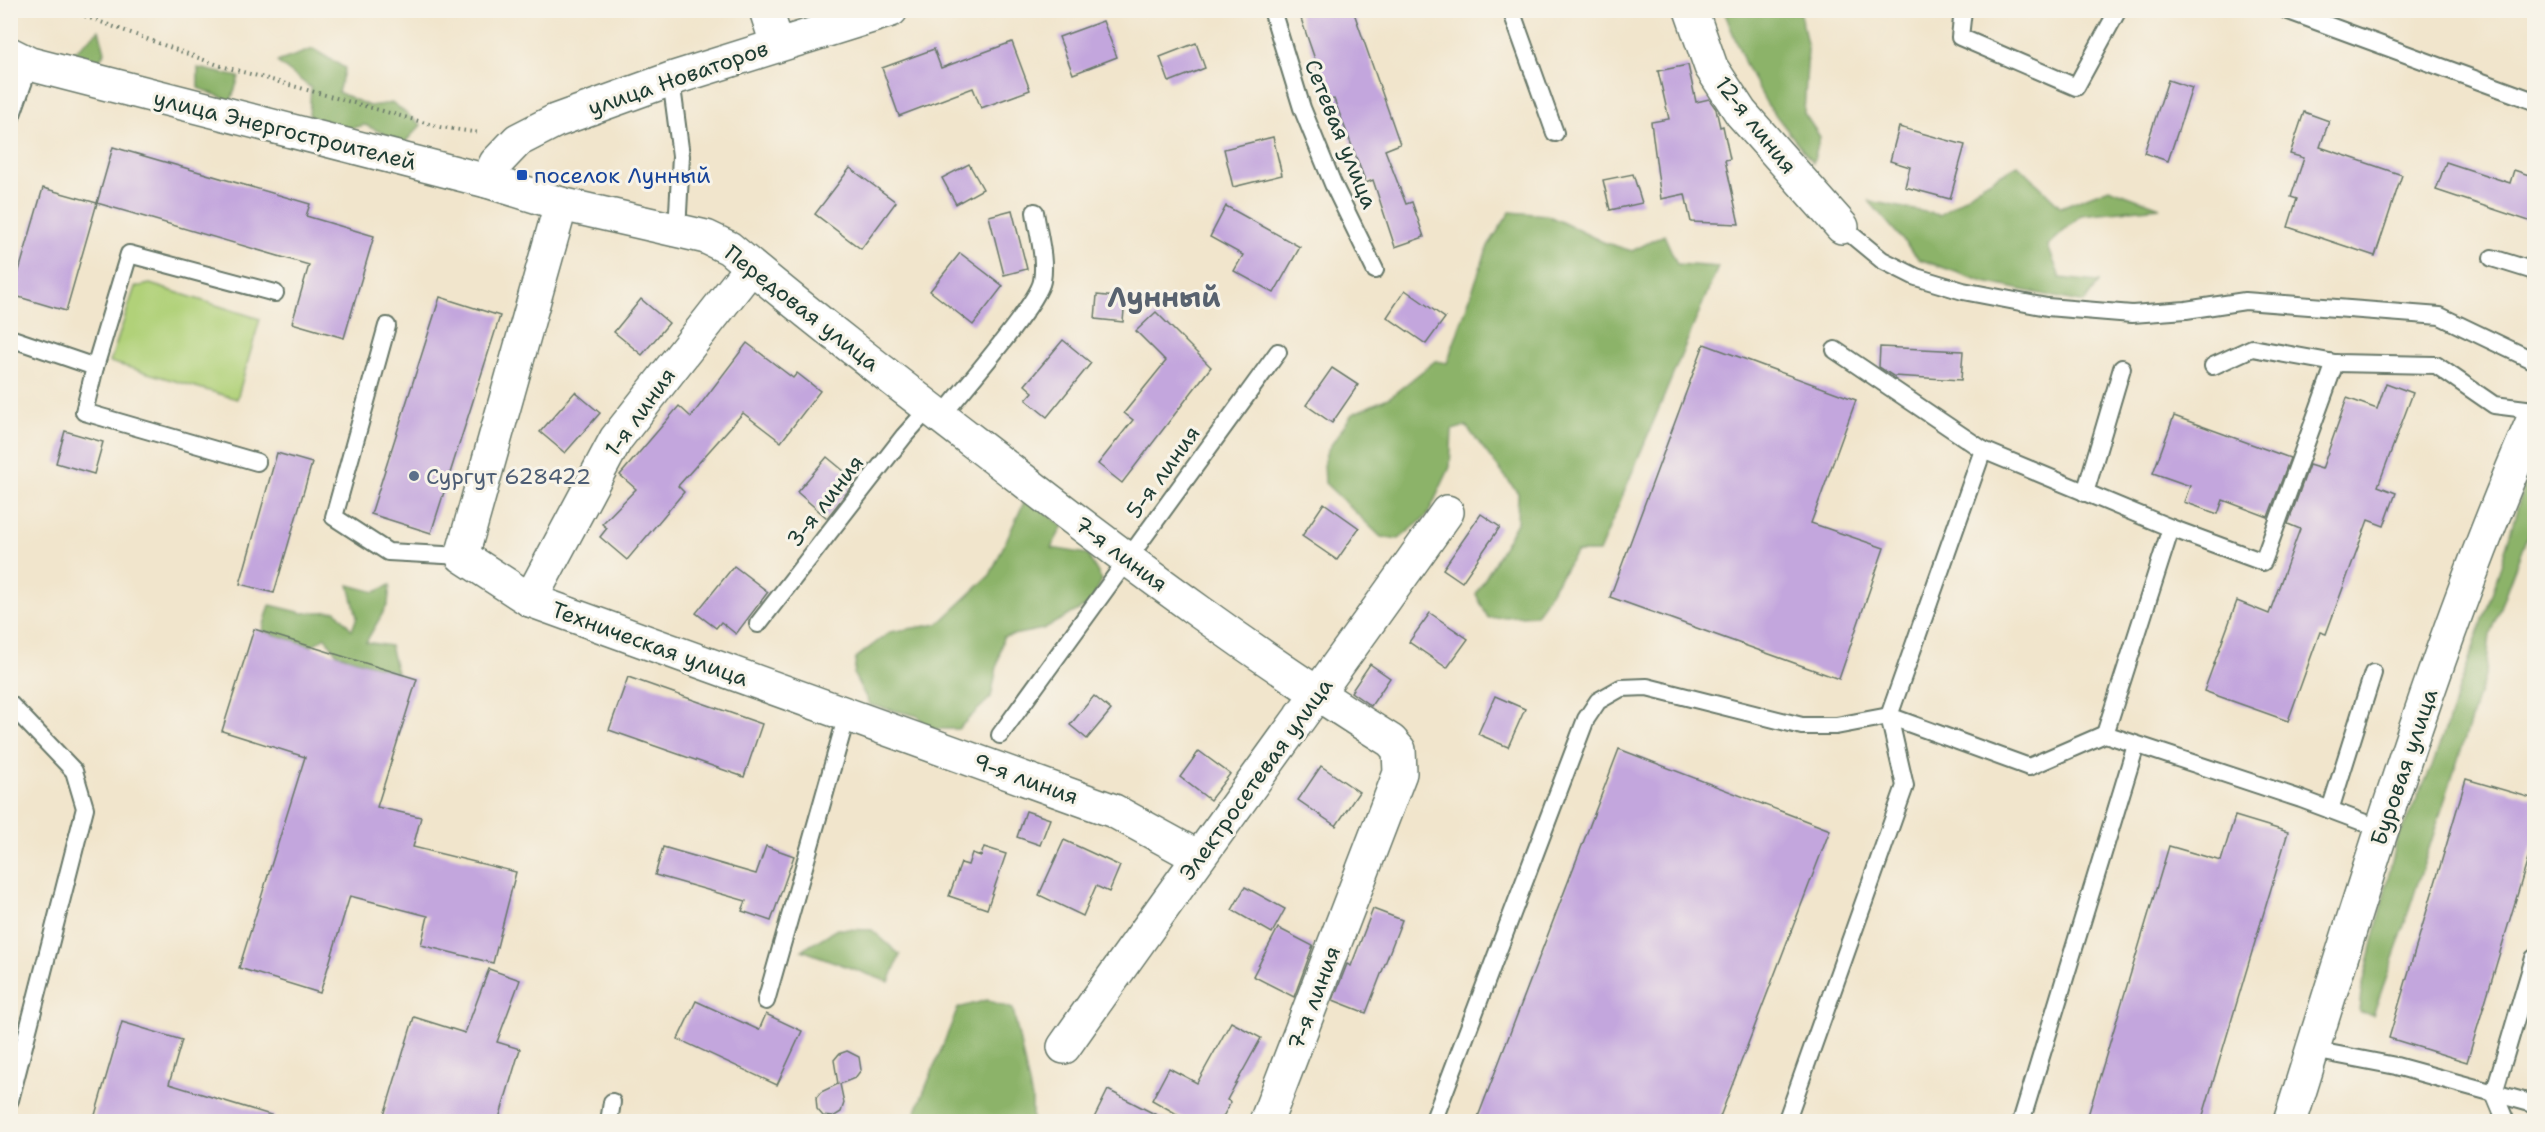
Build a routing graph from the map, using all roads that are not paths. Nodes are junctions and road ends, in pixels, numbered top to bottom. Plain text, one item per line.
1 (766, 10) edge
2 (891, 10) edge
3 (1272, 10) edge
4 (1511, 10) edge
5 (1691, 10) edge
6 (1963, 10) edge
7 (2118, 10) edge
8 (2286, 10) edge
9 (777, 44) junction
10 (20, 59) edge
11 (671, 79) junction
12 (14, 94) edge
13 (2535, 101) edge
14 (10, 120) edge
15 (1555, 133) dead end
16 (487, 181) junction
17 (561, 204) junction
18 (1035, 212) dead end
19 (1842, 226) joint
20 (677, 231) junction
21 (2492, 258) dead end
22 (751, 267) junction
23 (1375, 270) dead end
24 (2535, 271) edge
25 (275, 293) dead end
26 (387, 326) dead end
27 (10, 338) edge
28 (1835, 350) dead end
29 (1278, 352) dead end
30 (2535, 361) edge
31 (2335, 363) junction
32 (2213, 366) dead end
33 (95, 368) junction
34 (2122, 368) dead end
35 (2535, 410) edge
36 (935, 412) junction
37 (2535, 418) edge
38 (1983, 450) junction
39 (257, 462) dead end
40 (2085, 493) junction
41 (1447, 512) dead end
42 (2171, 528) junction
43 (462, 556) junction
44 (1127, 560) junction
45 (530, 600) junction
46 (758, 624) dead end
47 (2373, 674) dead end
48 (1318, 695) junction
49 (10, 704) edge
50 (848, 715) junction
51 (1889, 716) junction
52 (2105, 734) junction
53 (1000, 735) dead end
54 (2136, 745) junction
55 (2330, 810) junction
56 (2381, 829) junction
57 (1198, 857) junction
58 (2535, 958) edge
59 (766, 1001) dead end
60 (1064, 1047) dead end
61 (2313, 1050) junction
62 (2494, 1093) junction
63 (10, 1100) edge
64 (612, 1102) dead end
65 (2535, 1104) edge
66 (609, 1122) edge
67 (1266, 1122) edge
68 (1433, 1122) edge
69 (1786, 1122) edge
70 (2021, 1122) edge
71 (2290, 1122) edge
72 (2506, 1122) edge

1 - 9 street
2 - 9 street, улица Новаторов
3 - 23 lane, Сетевая улица
4 - 15 lane
5 - 19 street, 12-я линия
6 - 7 lane
8 - 13 lane
9 - 11 street, улица Новаторов
10 - 12 lane
10 - 16 street, улица Энергостроителей
11 - 16 street, улица Новаторов
11 - 20 lane
12 - 14 lane
16 - 17 street, улица Энергостроителей
17 - 20 street, Передовая улица
17 - 43 street
18 - 36 lane, 3-я линия
19 - 30 lane
20 - 22 street, Передовая улица
21 - 24 lane
22 - 36 street, Передовая улица
22 - 45 street, 1-я линия
25 - 33 lane
26 - 43 lane
27 - 33 lane
28 - 38 lane
29 - 44 lane, 5-я линия
31 - 32 lane
31 - 35 lane
31 - 42 lane
33 - 39 lane
34 - 40 lane
36 - 44 street, 7-я линия
36 - 46 lane, 3-я линия
37 - 56 street, Буровая улица
38 - 40 lane
38 - 51 lane
40 - 42 lane
41 - 48 street, Электросетевая улица
42 - 52 lane
43 - 45 street, Техническая улица
44 - 48 street, 7-я линия
44 - 53 lane, 5-я линия
45 - 50 street, Техническая улица
47 - 55 lane
48 - 57 street, Электросетевая улица
48 - 67 street, 7-я линия
49 - 63 lane
50 - 57 street, 9-я линия
50 - 59 lane
51 - 52 lane
51 - 68 lane
51 - 69 lane
52 - 54 lane
54 - 55 lane
54 - 70 lane
55 - 56 lane
56 - 61 street, Буровая улица
57 - 60 street, Электросетевая улица
58 - 62 lane
61 - 62 lane
61 - 71 street, Буровая улица
62 - 65 lane
62 - 72 lane
64 - 66 lane

